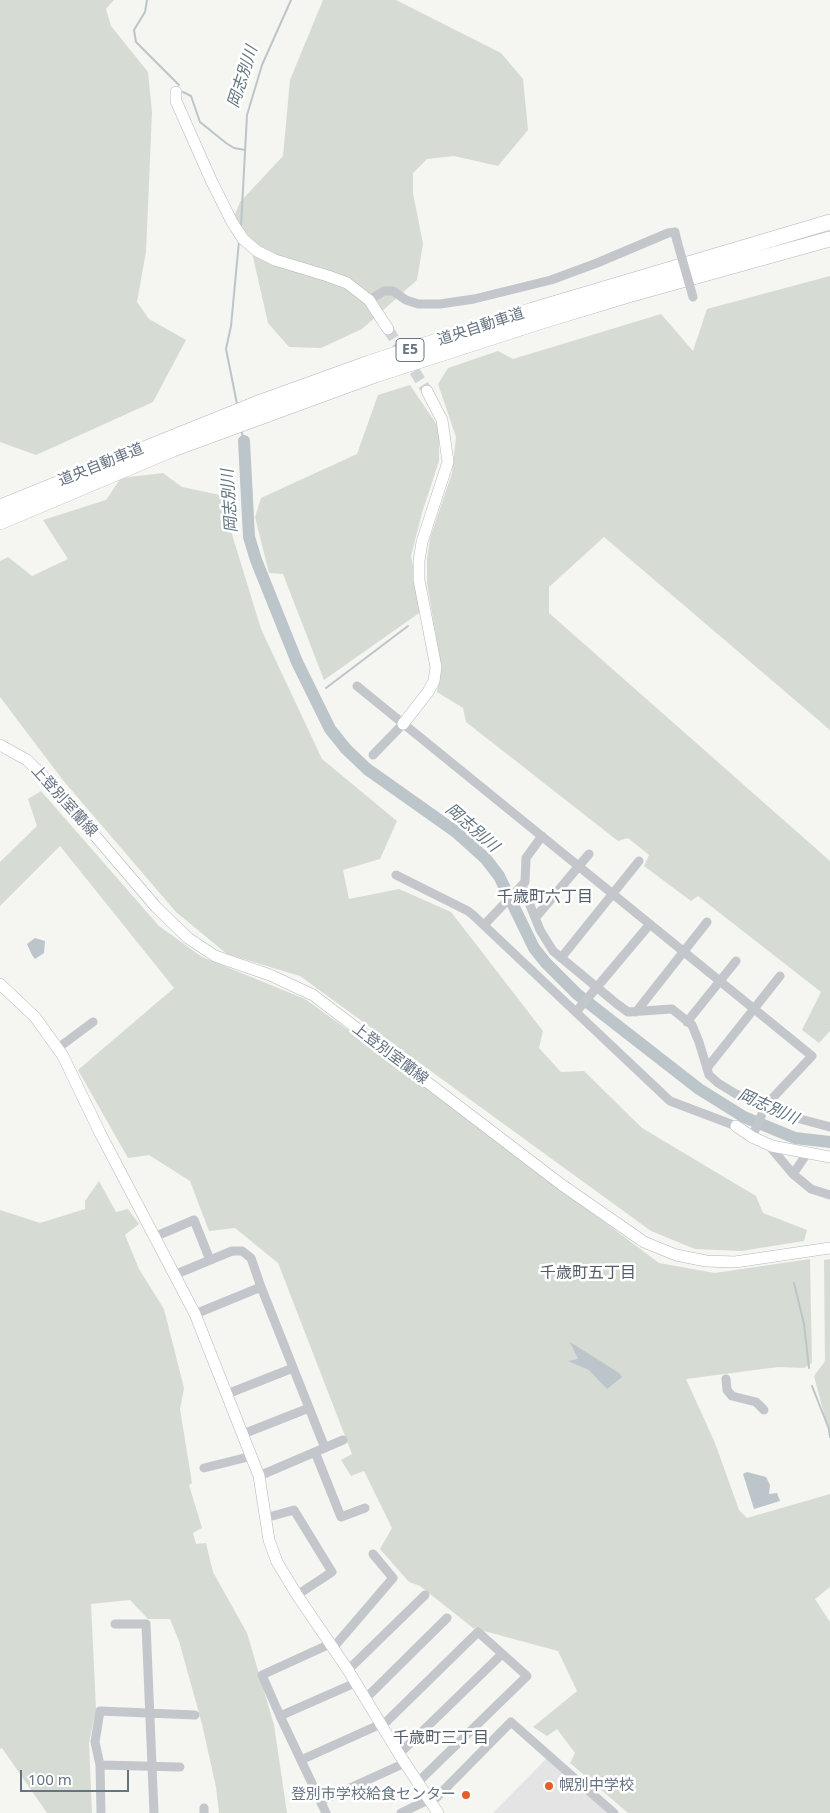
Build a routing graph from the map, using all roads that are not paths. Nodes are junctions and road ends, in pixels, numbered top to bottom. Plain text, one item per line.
1 (176, 92) dead end
2 (830, 222) edge
3 (830, 239) edge
4 (693, 297) dead end
5 (370, 300) junction
6 (388, 329) tunnel mouth
7 (426, 391) tunnel mouth
8 (0, 507) edge
9 (0, 522) edge
10 (356, 686) dead end
11 (403, 724) junction
12 (0, 745) edge
13 (373, 755) dead end
14 (542, 836) junction
15 (589, 854) dead end
16 (639, 861) dead end
17 (579, 866) junction
18 (396, 875) dead end
19 (521, 887) junction
20 (613, 894) junction
21 (536, 917) junction
22 (707, 922) dead end
23 (650, 924) junction
24 (484, 925) junction
25 (685, 951) junction
26 (561, 958) junction
27 (736, 960) dead end
28 (780, 976) dead end
29 (720, 981) junction
30 (0, 984) edge
31 (597, 986) junction
32 (754, 1008) junction
33 (579, 1009) junction
34 (636, 1012) junction
35 (93, 1022) dead end
36 (687, 1022) junction
37 (58, 1048) junction
38 (707, 1068) junction
39 (764, 1108) junction
40 (736, 1126) joint
41 (830, 1127) edge
42 (754, 1132) junction
43 (772, 1146) junction
44 (808, 1152) junction
45 (830, 1157) edge
46 (793, 1174) junction
47 (830, 1195) edge
48 (154, 1237) junction
49 (830, 1248) edge
50 (210, 1260) junction
51 (174, 1275) junction
52 (261, 1287) junction
53 (195, 1314) junction
54 (293, 1368) junction
55 (726, 1379) dead end
56 (227, 1394) junction
57 (309, 1408) junction
58 (764, 1410) dead end
59 (243, 1434) junction
60 (343, 1440) dead end
61 (325, 1448) junction
62 (315, 1452) junction
63 (252, 1456) junction
64 (204, 1468) dead end
65 (259, 1476) junction
66 (364, 1508) dead end
67 (265, 1518) junction
68 (373, 1554) dead end
69 (297, 1595) junction
70 (425, 1595) dead end
71 (447, 1618) dead end
72 (115, 1624) dead end
73 (332, 1646) junction
74 (502, 1654) junction
75 (348, 1670) junction
76 (355, 1683) junction
77 (365, 1699) junction
78 (150, 1713) junction
79 (195, 1715) dead end
80 (280, 1716) junction
81 (382, 1725) junction
82 (402, 1759) junction
83 (301, 1760) junction
84 (100, 1765) junction
85 (152, 1766) junction
86 (180, 1767) dead end
87 (417, 1782) junction
88 (321, 1801) junction
89 (430, 1801) junction
90 (101, 1813) edge
91 (154, 1813) edge
92 (326, 1813) edge
93 (401, 1813) edge
94 (438, 1813) edge
95 (614, 1813) edge

1 - 5 street
2 - 8 highway, 道央自動車道 / E5
3 - 9 highway, 道央自動車道 / E5
4 - 5 street, bridge
5 - 6 street
7 - 11 street
10 - 11 street
11 - 13 street
11 - 14 street
12 - 49 street, 上登別室蘭線
14 - 17 street
14 - 19 street
15 - 17 street
16 - 20 street
17 - 20 street
17 - 21 street
18 - 24 street
19 - 21 street
19 - 24 street
20 - 23 street
20 - 26 street
21 - 26 street
22 - 25 street
23 - 25 street
23 - 31 street
24 - 33 street
25 - 29 street
25 - 34 street
26 - 31 street
27 - 29 street
28 - 32 street
29 - 32 street
29 - 36 street
30 - 37 street
31 - 33 street
31 - 34 street
32 - 38 street
32 - 39 street
33 - 40 street
34 - 36 street
35 - 37 street
36 - 38 street
37 - 48 street
38 - 39 street
39 - 41 street
39 - 42 street
40 - 42 street
42 - 43 street
43 - 44 street
43 - 46 street
44 - 45 street
44 - 46 street
46 - 47 street
48 - 50 street
48 - 51 street
50 - 51 street
50 - 52 street
51 - 53 street
52 - 53 street
52 - 54 street
53 - 56 street
54 - 56 street
54 - 57 street
55 - 58 street
56 - 59 street
57 - 59 street
57 - 61 street
59 - 63 street
60 - 61 street
61 - 62 street
62 - 65 street
62 - 66 street
63 - 64 street
63 - 65 street
65 - 67 street
67 - 69 street
67 - 69 street
68 - 73 street
69 - 73 street
70 - 75 street
71 - 77 street
72 - 78 street
73 - 75 street
73 - 80 street
74 - 81 street
74 - 82 street
74 - 87 street
75 - 76 street
76 - 77 street
76 - 80 street
77 - 81 street
78 - 79 street
78 - 84 street
78 - 85 street
80 - 83 street
81 - 82 street
81 - 83 street
82 - 87 street
82 - 88 street
83 - 88 street
84 - 85 street
84 - 90 street
85 - 86 street
85 - 91 street
87 - 89 street
88 - 92 street
89 - 93 street
89 - 94 street
89 - 95 street

